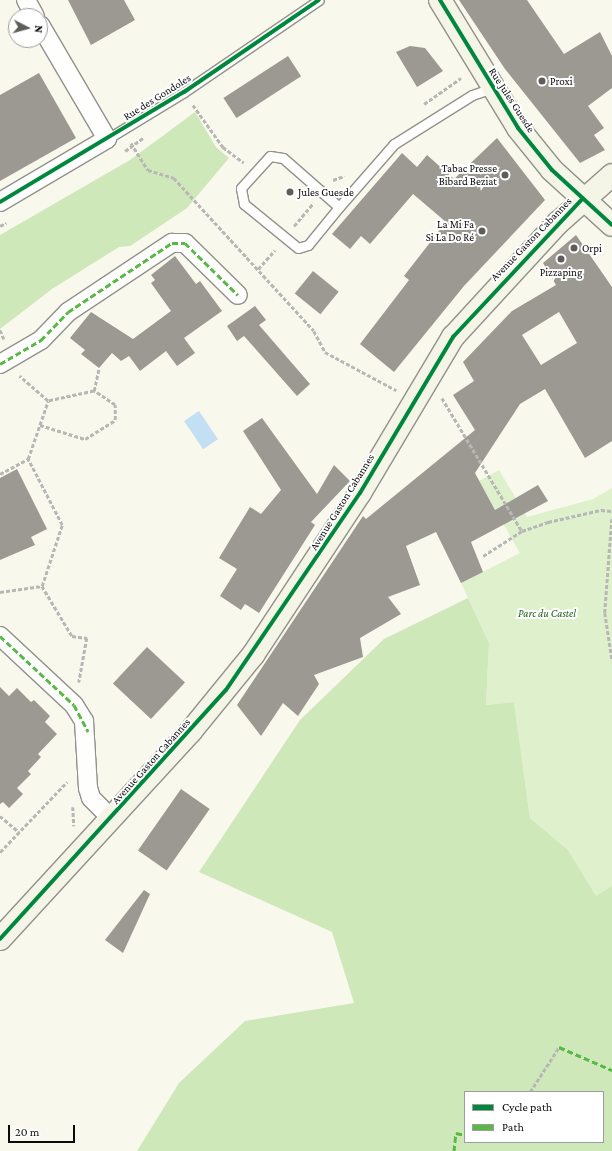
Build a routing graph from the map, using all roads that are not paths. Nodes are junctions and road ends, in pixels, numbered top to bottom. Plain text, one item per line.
1 (319, 0) edge
2 (440, 0) edge
3 (48, 39) edge
4 (492, 88) junction
5 (107, 139) junction
6 (612, 175) edge
7 (583, 198) junction
8 (0, 202) edge
9 (339, 207) junction
10 (612, 225) edge
11 (238, 295) dead end
12 (5, 361) edge
13 (0, 636) edge
14 (111, 818) junction
15 (0, 939) edge

1 - 5 lane, Rue des Gondoles
2 - 4 main road, Rue Jules Guesde
3 - 5 street
4 - 7 main road, Rue Jules Guesde
4 - 9 lane
5 - 8 street, Rue des Gondoles
6 - 7 main road, Avenue Gaston Cabannes
7 - 10 main road, Rue Jules Guesde
7 - 14 main road, Avenue Gaston Cabannes
9 - 9 lane
11 - 12 street
13 - 14 street
14 - 15 main road, Avenue Gaston Cabannes

